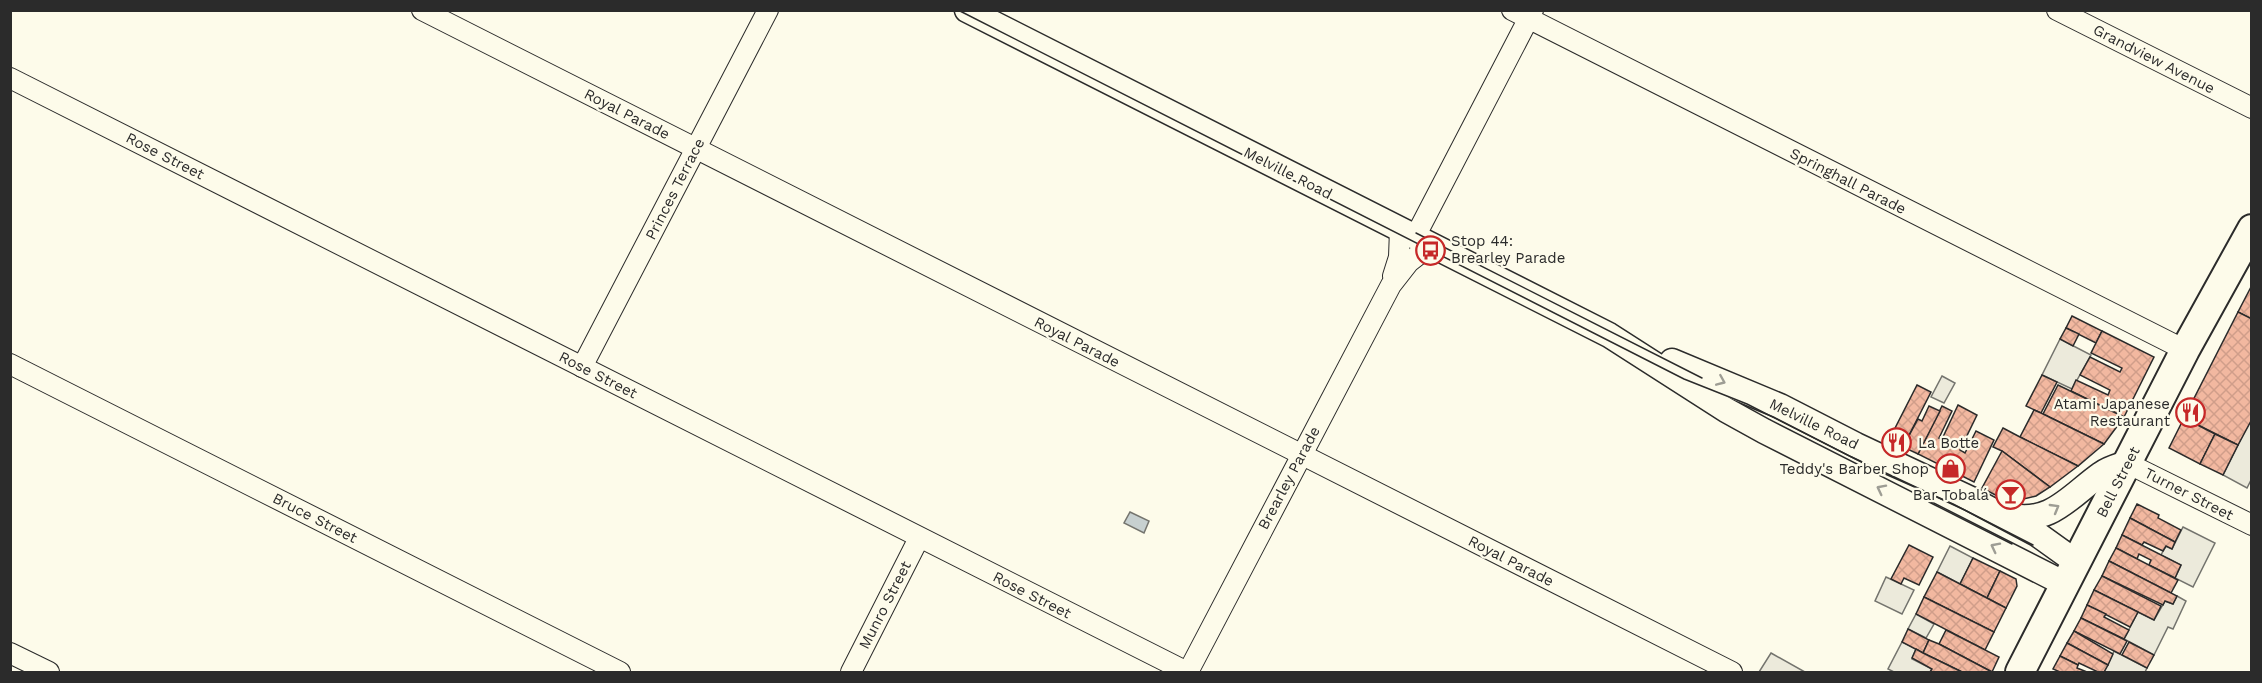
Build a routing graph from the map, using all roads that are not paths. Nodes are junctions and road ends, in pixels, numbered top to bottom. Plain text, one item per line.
1 (422, 10) edge
2 (768, 10) edge
3 (967, 10) edge
4 (2057, 10) edge
5 (1525, 13) edge
6 (10, 78) edge
7 (2252, 108) edge
8 (696, 149) junction
9 (1415, 237) junction
10 (2249, 241) edge
11 (1391, 285) junction
12 (1608, 335) junction
13 (2186, 350) junction
14 (10, 364) edge
15 (582, 367) junction
16 (1301, 456) junction
17 (2127, 463) junction
18 (1999, 513) junction
19 (2252, 525) edge
20 (919, 538) junction
21 (2071, 573) junction
22 (10, 653) edge
23 (49, 672) edge
24 (620, 672) edge
25 (851, 672) edge
26 (1188, 672) edge
27 (1732, 672) edge
28 (2020, 672) edge

1 - 8 street, Royal Parade
2 - 8 street, Princes Terrace
3 - 9 main road, Melville Road
4 - 7 street, Grandview Avenue
5 - 9 street, Brearley Parade
5 - 13 street, Springhall Parade
6 - 15 street, Rose Street
8 - 15 street, Princes Terrace
8 - 16 street, Royal Parade
9 - 11 street, Brearley Parade
9 - 11 street, Brearley Parade
9 - 12 main road, Melville Road
10 - 13 highway, Bell Street
11 - 16 street, Brearley Parade
12 -> 18 main road, Melville Road
21 -> 12 main road, Melville Road
13 - 17 highway, Bell Street
14 - 24 street, Bruce Street
15 - 20 street, Rose Street
16 - 26 street, Brearley Parade
16 - 27 street, Royal Parade
18 -> 17 main road
17 - 19 street, Turner Street
17 - 21 highway, Bell Street
18 - 21 main road, Melville Road
20 - 25 street, Munro Street
20 - 26 street, Rose Street
21 - 28 highway, Bell Street
22 - 23 street

